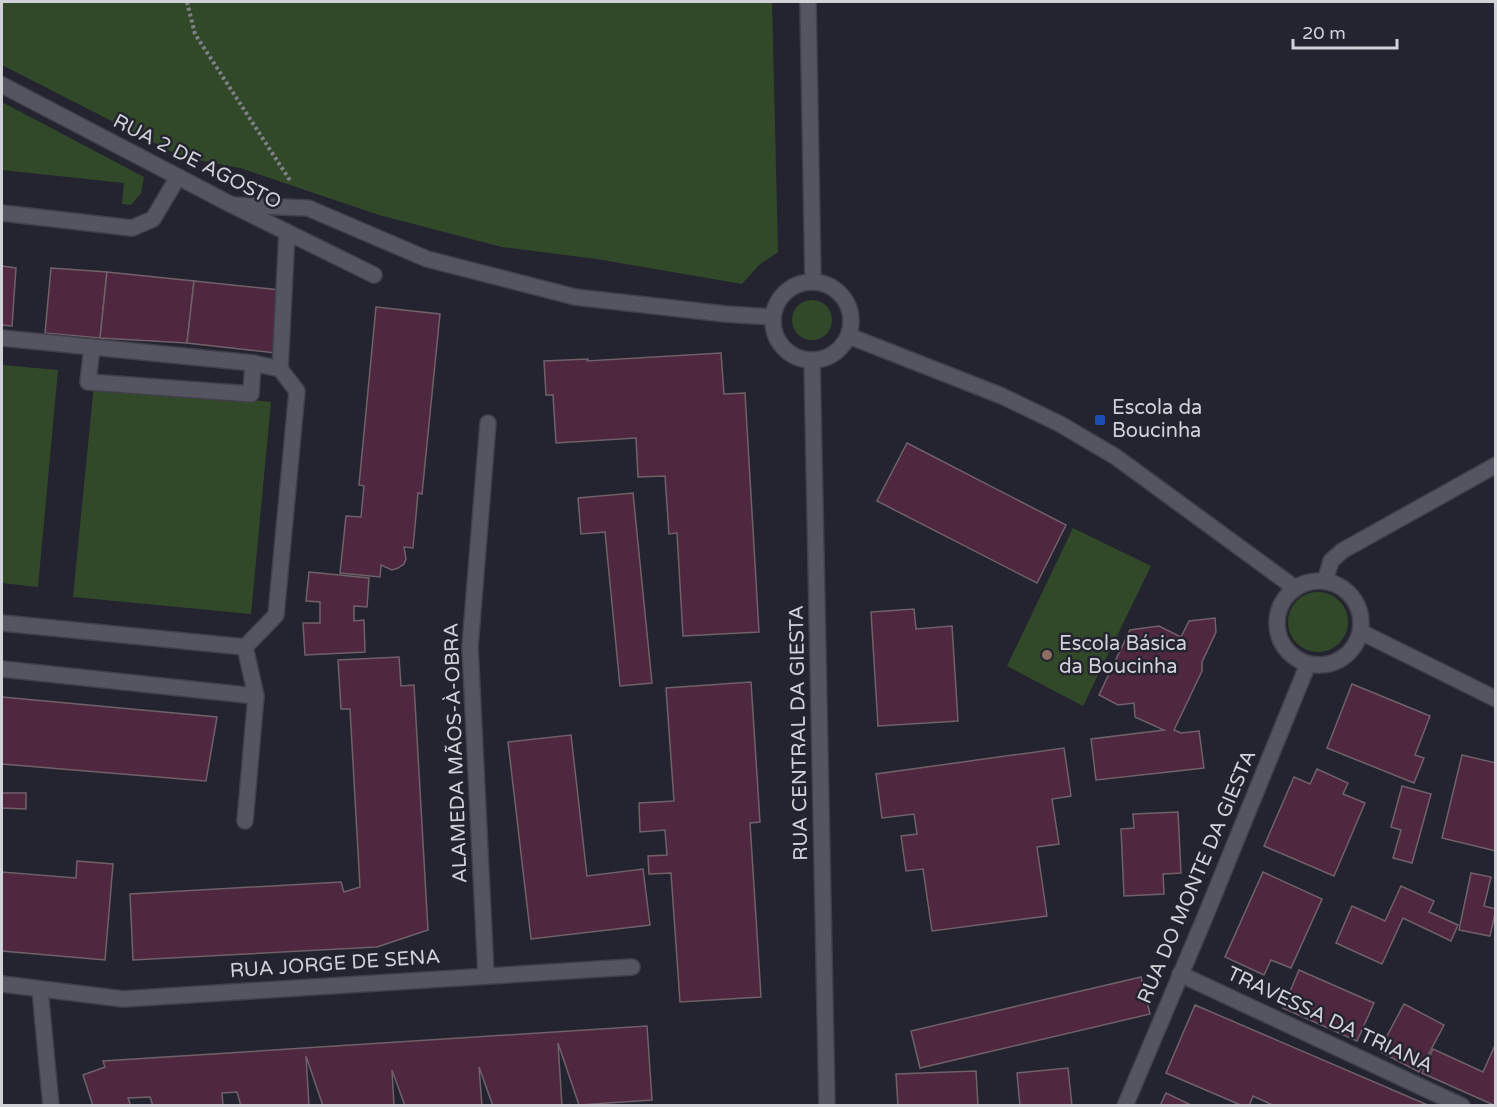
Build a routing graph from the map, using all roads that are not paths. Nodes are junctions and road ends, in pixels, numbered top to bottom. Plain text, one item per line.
1 (808, 2) edge
2 (2, 85) edge
3 (178, 177) junction
4 (232, 205) junction
5 (2, 213) edge
6 (288, 232) junction
7 (374, 275) dead end
8 (813, 281) junction
9 (773, 317) junction
10 (849, 336) junction
11 (2, 338) edge
12 (92, 347) junction
13 (812, 360) junction
14 (253, 363) junction
15 (280, 369) junction
16 (488, 423) dead end
17 (1496, 465) edge
18 (1325, 581) junction
19 (1295, 588) junction
20 (2, 622) edge
21 (1361, 632) junction
22 (245, 647) junction
23 (1308, 664) junction
24 (2, 669) edge
25 (256, 696) junction
26 (1496, 699) edge
27 (245, 821) dead end
28 (632, 967) dead end
29 (1180, 974) junction
30 (486, 975) junction
31 (2, 984) edge
32 (40, 990) junction
33 (51, 1106) edge
34 (826, 1106) edge
35 (1125, 1106) edge
36 (1462, 1106) edge

1 - 8 street
2 - 3 street, RUA 2 DE AGOSTO
3 - 4 street, RUA 2 DE AGOSTO
3 - 5 street
4 - 6 street, RUA 2 DE AGOSTO
4 - 9 street
6 - 7 street, RUA 2 DE AGOSTO
6 - 15 street
8 - 9 street
8 - 10 street
9 - 13 street
10 - 13 street
10 - 19 street
11 - 12 street
12 - 14 street
12 - 14 street
13 - 34 street, RUA CENTRAL DA GIESTA
14 - 15 street
15 - 22 street
16 - 30 street, ALAMEDA MÃOS-À-OBRA
17 - 18 street
18 - 19 street
18 - 21 street
19 - 23 street
20 - 22 street
21 - 23 street
21 - 26 street
22 - 25 street
23 - 29 street, RUA DO MONTE DA GIESTA
24 - 25 street
25 - 27 street
28 - 30 street, RUA JORGE DE SENA
29 - 35 street, RUA DO MONTE DA GIESTA
29 - 36 street, TRAVESSA DA TRIANA
30 - 32 street, RUA JORGE DE SENA
31 - 32 street, RUA JORGE DE SENA
32 - 33 street

